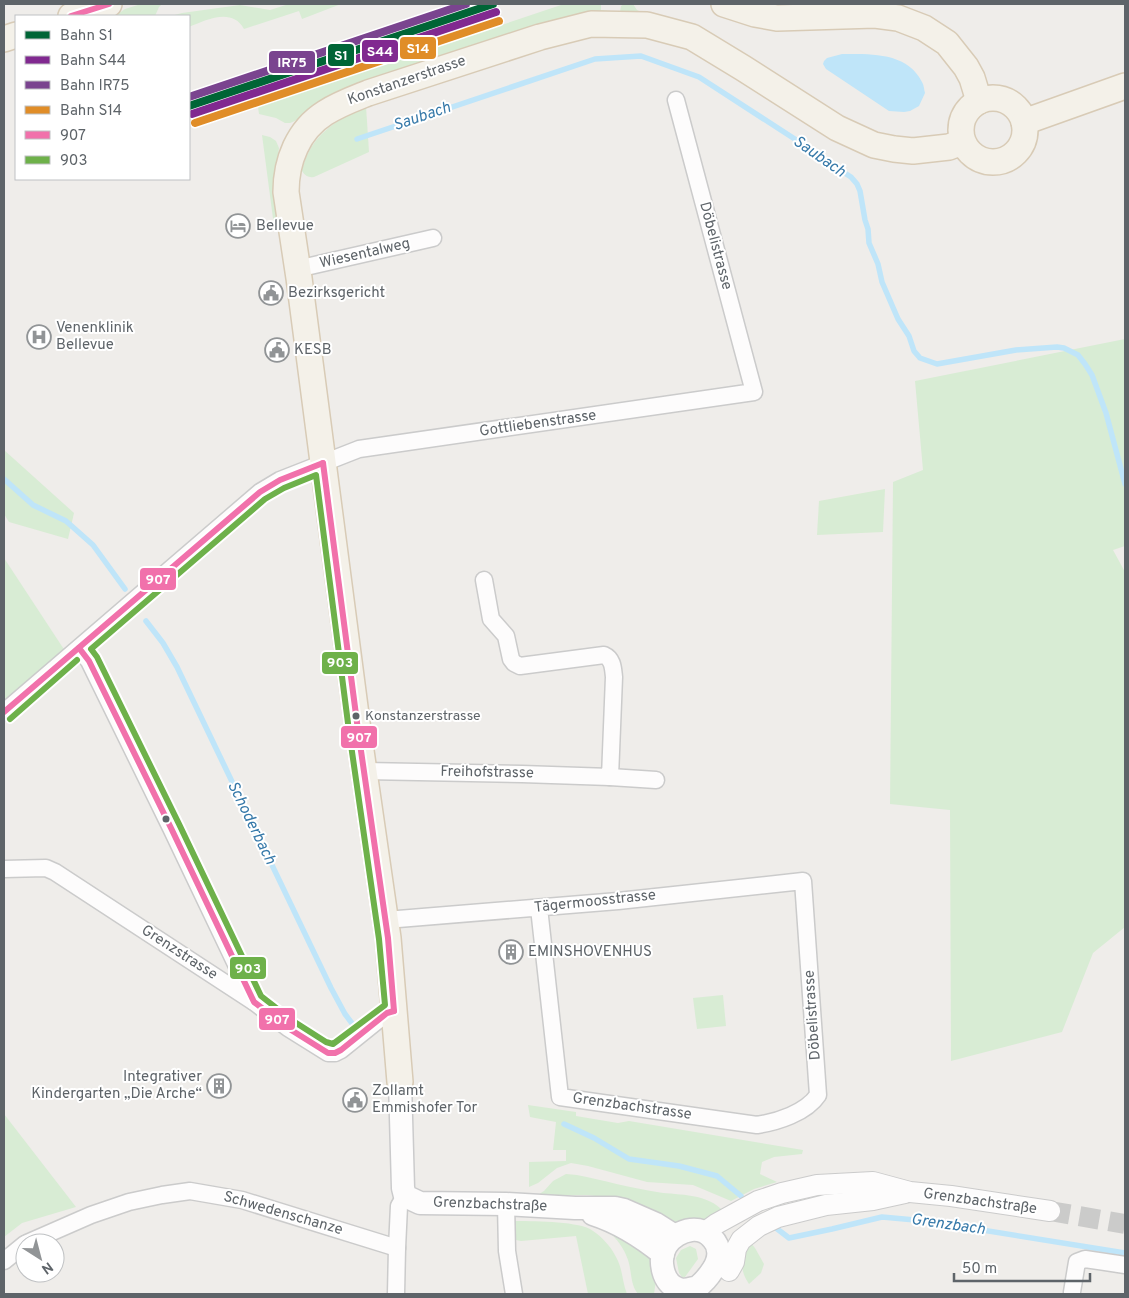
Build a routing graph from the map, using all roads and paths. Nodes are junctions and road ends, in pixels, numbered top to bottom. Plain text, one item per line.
1 (109, 4) edge
2 (724, 4) edge
3 (74, 15) edge
4 (1125, 86) edge
5 (676, 100) dead end
6 (980, 101) junction
7 (1024, 122) junction
8 (962, 142) junction
9 (432, 238) dead end
10 (298, 269) junction
11 (754, 392) joint
12 (323, 463) junction
13 (484, 580) dead end
14 (79, 648) junction
15 (4, 712) edge
16 (365, 771) junction
17 (610, 777) junction
18 (656, 780) dead end
19 (4, 869) edge
20 (803, 881) joint
21 (539, 908) junction
22 (386, 920) junction
23 (254, 1002) junction
24 (394, 1010) junction
25 (400, 1082) joint
26 (773, 1122) joint
27 (910, 1192) junction
28 (405, 1196) junction
29 (506, 1204) junction
30 (1050, 1211) tunnel mouth
31 (705, 1232) junction
32 (50, 1233) edge
33 (669, 1245) junction
34 (397, 1248) junction
35 (15, 1252) edge
36 (4, 1261) edge
37 (723, 1265) junction
38 (1125, 1266) edge
39 (662, 1286) edge
40 (702, 1292) edge
41 (396, 1294) edge
42 (514, 1294) edge
43 (1072, 1294) edge

1 - 3 main road
2 - 6 main road
4 - 7 main road
5 - 11 street, Döbelistrasse
6 - 7 main road
6 - 8 main road
7 - 8 main road
8 - 10 main road, Konstanzerstrasse
9 - 10 street, Wiesentalweg
10 - 12 main road, Konstanzerstrasse
11 - 12 street, Gottliebenstrasse
12 - 14 street, Gottliebenstrasse
12 - 16 main road, Konstanzerstrasse
13 - 17 street
14 - 15 street, Gottliebenstrasse
14 - 23 street
16 - 17 street, Freihofstrasse
16 - 22 main road, Konstanzerstrasse
17 - 18 street, Freihofstrasse
19 - 23 street, Grenzstrasse
20 - 21 street, Tägermoosstrasse
20 - 26 street, Döbelistrasse
21 - 22 street, Tägermoosstrasse
21 - 26 street, Grenzbachstrasse
22 - 24 main road, Konstanzerstrasse
23 - 24 street, Grenzstrasse
24 - 25 main road, Konstanzerstrasse
25 - 28 main road
27 - 30 street, Grenzbachstraße
27 - 31 street, Grenzbachstraße
27 - 37 street, Grenzbachstraße
28 - 29 main road, Grenzbachstraße
28 - 34 street
29 - 33 main road, Grenzbachstraße
29 - 42 street
31 - 33 main road
31 - 37 main road
32 - 34 street, Schwedenschanze
33 - 39 main road
34 - 41 street
35 - 36 street, Schwedenschanze
37 - 40 main road
38 - 43 street
39 - 40 main road

